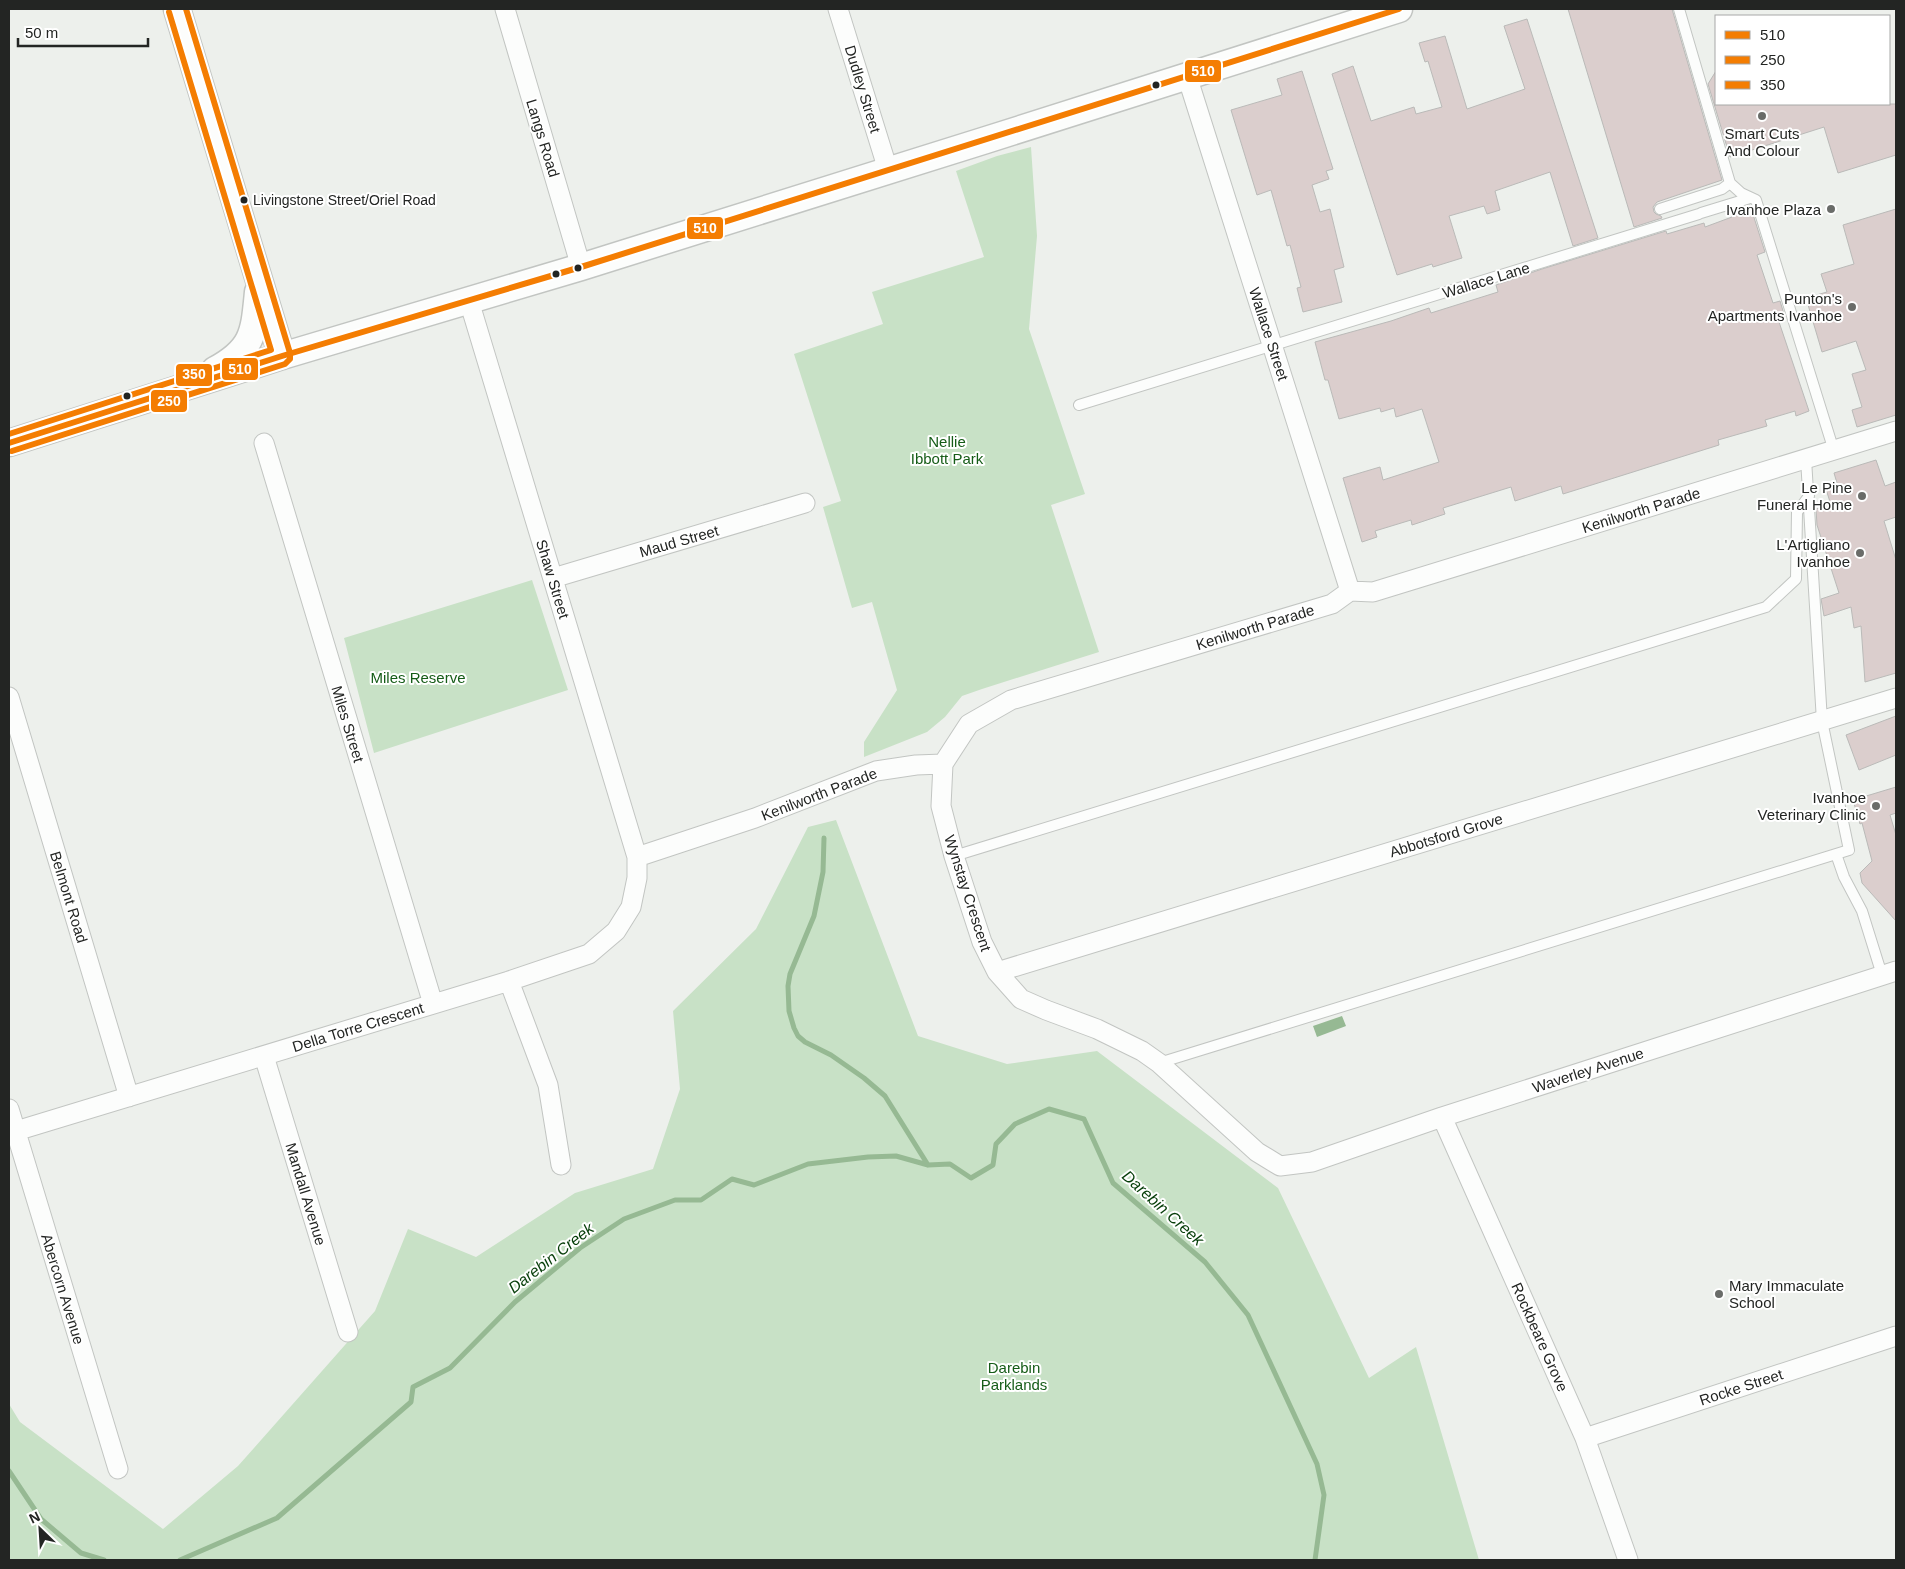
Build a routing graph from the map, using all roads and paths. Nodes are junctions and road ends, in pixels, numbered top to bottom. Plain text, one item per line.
1 (177, 9) edge
2 (505, 9) edge
3 (838, 9) edge
4 (1399, 9) edge
5 (1679, 9) edge
6 (1356, 15) edge
7 (1187, 76) junction
8 (888, 170) junction
9 (1730, 183) junction
10 (1750, 198) junction
11 (1660, 209) dead end
12 (582, 267) junction
13 (259, 281) junction
14 (469, 301) junction
15 (1273, 346) junction
16 (282, 356) junction
17 (181, 388) junction
18 (1079, 405) dead end
19 (1896, 431) edge
20 (9, 443) edge
21 (264, 443) dead end
22 (1834, 451) junction
23 (1806, 459) junction
24 (1808, 496) junction
25 (805, 503) dead end
26 (553, 578) junction
27 (1350, 591) junction
28 (9, 697) edge
29 (1896, 698) edge
30 (1822, 721) junction
31 (943, 764) junction
32 (1836, 854) junction
33 (954, 856) junction
34 (637, 857) junction
35 (996, 972) junction
36 (1889, 973) edge
37 (509, 981) junction
38 (433, 1004) junction
39 (264, 1056) junction
40 (1159, 1063) junction
41 (129, 1097) junction
42 (9, 1109) edge
43 (1442, 1118) junction
44 (16, 1131) junction
45 (561, 1165) dead end
46 (1280, 1166) joint
47 (348, 1332) dead end
48 (1896, 1336) edge
49 (1585, 1438) junction
50 (118, 1470) dead end
51 (1628, 1560) edge

1 - 13 main road
2 - 12 street, Langs Road
3 - 8 street, Dudley Street
4 - 6 main road
5 - 9 lane
6 - 7 main road
7 - 8 main road
7 - 15 street, Wallace Street
8 - 12 main road
9 - 10 lane
9 - 11 lane
10 - 15 lane, Wallace Lane
10 - 22 lane
12 - 14 main road
13 - 16 main road
13 - 17 main road
14 - 16 main road
14 - 26 street, Shaw Street
15 - 18 lane, Wallace Lane
15 - 27 street, Wallace Street
16 - 17 main road
17 - 20 main road
19 - 22 street, Kenilworth Parade
21 - 38 street, Miles Street
22 - 23 street, Kenilworth Parade
23 - 24 lane
23 - 27 street, Kenilworth Parade
24 - 30 lane
24 - 33 lane
25 - 26 street, Maud Street
26 - 34 street, Shaw Street
27 - 31 street, Kenilworth Parade
28 - 41 street, Belmont Road
29 - 30 street, Abbotsford Grove
30 - 32 lane
30 - 35 street, Abbotsford Grove
31 - 33 street, Wynstay Crescent
31 - 34 street, Kenilworth Parade
32 - 36 lane
32 - 40 lane
33 - 35 street, Wynstay Crescent
34 - 37 street, Della Torre Crescent
35 - 40 street, Wynstay Crescent
36 - 43 street, Waverley Avenue
37 - 38 street, Della Torre Crescent
37 - 45 street
38 - 39 street, Della Torre Crescent
39 - 41 street, Della Torre Crescent
39 - 47 street, Mandall Avenue
40 - 46 street, Wynstay Crescent
41 - 44 street, Della Torre Crescent
42 - 44 street, Abercorn Avenue
43 - 46 street, Waverley Avenue
43 - 49 street, Rockbeare Grove
44 - 50 street, Abercorn Avenue
48 - 49 street, Rocke Street
49 - 51 street, Rockbeare Grove

